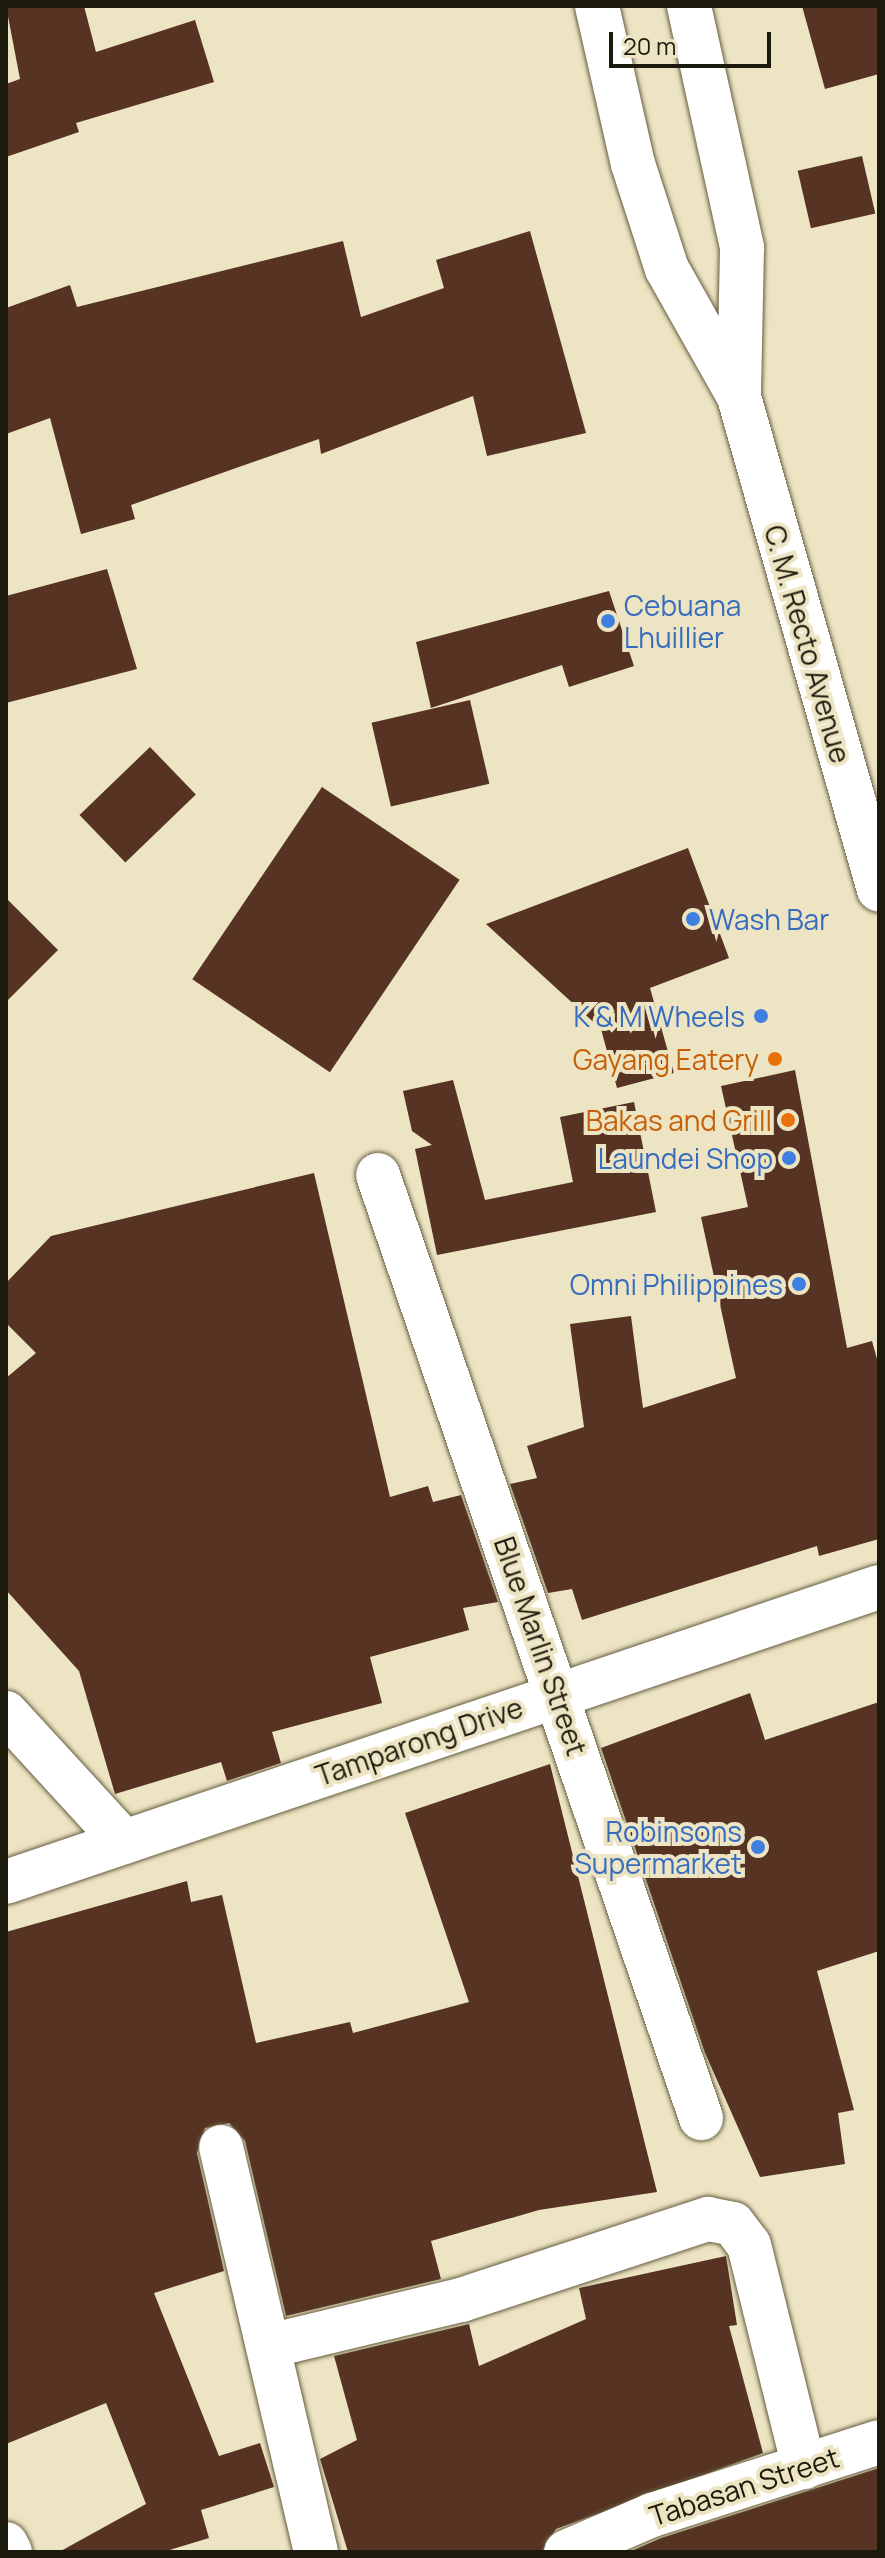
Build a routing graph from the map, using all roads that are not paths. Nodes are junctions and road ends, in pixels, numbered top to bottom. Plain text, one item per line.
1 (597, 6) edge
2 (689, 6) edge
3 (739, 397) junction
4 (879, 890) edge
5 (378, 1175) dead end
6 (879, 1587) edge
7 (558, 1694) junction
8 (6, 1713) edge
9 (124, 1842) junction
10 (6, 1882) edge
11 (701, 2118) dead end
12 (221, 2147) dead end
13 (269, 2346) junction
14 (879, 2442) edge
15 (804, 2467) junction
16 (6, 2544) edge
17 (10, 2552) edge
18 (316, 2552) edge
19 (566, 2552) edge

1 - 3 main road, C. M. Recto Avenue
2 - 3 main road, C. M. Recto Avenue
3 - 4 main road, C. M. Recto Avenue
5 - 7 main road, Blue Marlin Street
6 - 7 main road, Tamparong Drive
7 - 9 main road, Tamparong Drive
7 - 11 main road, Blue Marlin Street
8 - 9 main road
9 - 10 main road, Tamparong Drive
12 - 13 main road
13 - 15 main road
13 - 18 main road
14 - 15 main road, Tabasan Street
15 - 19 main road, Tabasan Street
16 - 17 main road

